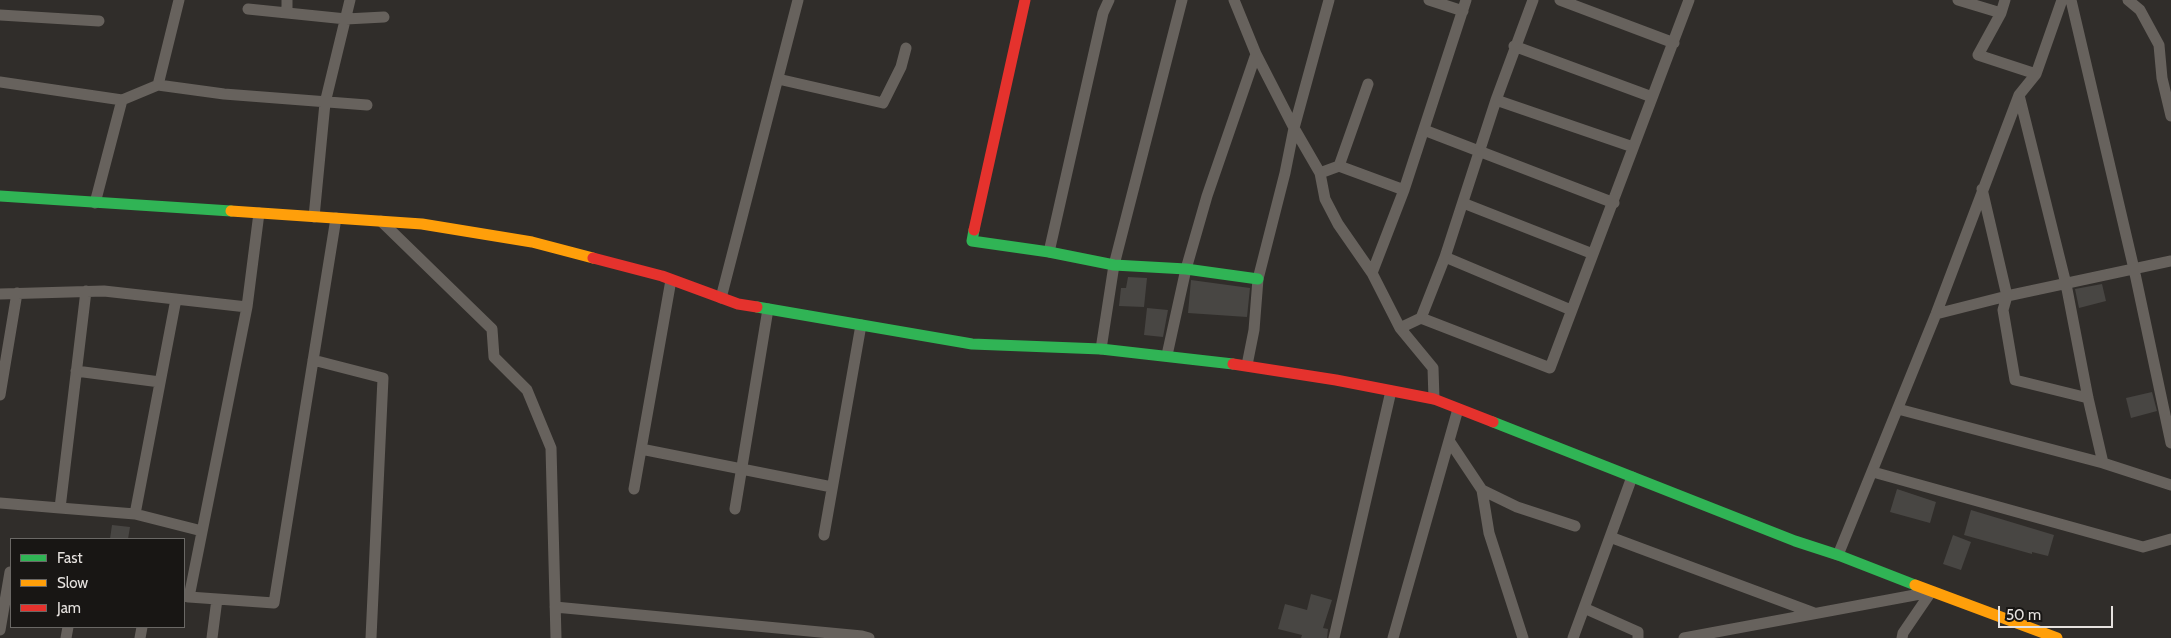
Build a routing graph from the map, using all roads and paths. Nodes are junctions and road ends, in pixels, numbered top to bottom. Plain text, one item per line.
1 (179, 0) edge
2 (287, 0) edge
3 (350, 0) edge
4 (798, 0) edge
5 (1025, 0) edge
6 (1109, 0) edge
7 (1182, 0) edge
8 (1234, 0) edge
9 (1329, 0) edge
10 (1429, 0) edge
11 (1533, 0) edge
12 (1560, 0) edge
13 (1689, 0) edge
14 (1958, 0) edge
15 (2005, 0) edge
16 (2062, 0) edge
17 (2071, 0) edge
18 (2128, 0) edge
19 (1465, 6) edge
20 (248, 9) dead end
21 (287, 13) junction
22 (2001, 13) junction
23 (0, 15) edge
24 (384, 17) dead end
25 (346, 19) junction
26 (99, 21) dead end
27 (1674, 43) junction
28 (1514, 46) junction
29 (906, 48) dead end
30 (1256, 54) junction
31 (2036, 74) junction
32 (778, 79) junction
33 (0, 82) edge
34 (1368, 84) dead end
35 (158, 85) junction
36 (2019, 95) junction
37 (1652, 97) junction
38 (122, 100) junction
39 (1496, 100) junction
40 (325, 103) junction
41 (367, 105) dead end
42 (2171, 116) edge
43 (1294, 128) junction
44 (1424, 130) junction
45 (1633, 147) junction
46 (1479, 152) junction
47 (1339, 166) junction
48 (1320, 173) junction
49 (1982, 189) junction
50 (1404, 190) junction
51 (0, 196) edge
52 (95, 203) junction
53 (1463, 203) junction
54 (1614, 203) junction
55 (259, 214) junction
56 (314, 217) junction
57 (336, 218) junction
58 (381, 221) junction
59 (1049, 252) junction
60 (1593, 254) junction
61 (1444, 257) junction
62 (2171, 261) edge
63 (1114, 265) junction
64 (1186, 269) junction
65 (2134, 269) junction
66 (1372, 272) junction
67 (1258, 279) junction
68 (671, 280) junction
69 (2066, 284) junction
70 (86, 292) junction
71 (17, 293) junction
72 (0, 294) edge
73 (2007, 296) junction
74 (721, 298) junction
75 (176, 299) junction
76 (247, 307) junction
77 (768, 309) junction
78 (1571, 310) junction
79 (1936, 314) junction
80 (1421, 318) junction
81 (861, 325) junction
82 (1400, 328) junction
83 (1101, 349) junction
84 (1167, 355) junction
85 (313, 360) junction
86 (1246, 365) junction
87 (76, 371) junction
88 (160, 382) junction
89 (1391, 391) junction
90 (0, 395) edge
91 (2088, 398) junction
92 (1434, 399) junction
93 (1458, 409) junction
94 (1898, 409) junction
95 (1450, 442) junction
96 (2171, 443) edge
97 (641, 449) junction
98 (2103, 463) junction
99 (742, 468) junction
100 (1874, 472) junction
101 (1632, 477) junction
102 (2171, 485) edge
103 (832, 487) junction
104 (634, 489) dead end
105 (1482, 490) junction
106 (0, 503) edge
107 (60, 508) junction
108 (735, 509) dead end
109 (135, 514) junction
110 (1575, 526) dead end
111 (202, 531) junction
112 (824, 535) dead end
113 (1610, 537) junction
114 (2171, 539) edge
115 (1838, 555) junction
116 (7, 572) edge
117 (1931, 592) junction
118 (186, 596) edge
119 (217, 599) junction
120 (556, 607) junction
121 (1584, 608) junction
122 (1815, 614) junction
123 (0, 630) edge
124 (212, 638) edge
125 (371, 638) edge
126 (556, 638) edge
127 (869, 638) edge
128 (1334, 638) edge
129 (1393, 638) edge
130 (1523, 638) edge
131 (1573, 638) edge
132 (1638, 638) edge
133 (1684, 638) edge
134 (1902, 638) edge
135 (2057, 638) edge

1 - 35 street
2 - 21 street
3 - 25 street
4 - 32 street
5 - 59 street
6 - 59 street
7 - 63 street
8 - 30 street
9 - 43 street
10 - 19 street
11 - 28 street
12 - 27 street
13 - 27 street
14 - 22 street
15 - 22 street
16 - 31 street
17 - 65 street
18 - 42 street
19 - 44 street
20 - 21 street
21 - 25 street
22 - 31 street
23 - 26 street
24 - 25 street
25 - 40 street
27 - 37 street
28 - 37 street
28 - 39 street
29 - 32 street
30 - 43 street
30 - 64 street
31 - 36 street
32 - 74 street
33 - 38 street
34 - 47 street
35 - 38 street
35 - 40 street
36 - 49 street
36 - 69 street
37 - 45 street
38 - 52 street
39 - 45 street
39 - 46 street
40 - 41 street
40 - 56 street
43 - 48 street
43 - 67 street
44 - 46 street
44 - 50 street
45 - 54 street
46 - 53 street
46 - 54 street
47 - 48 street
47 - 50 street
48 - 66 street
49 - 73 street
49 - 79 street
50 - 66 street
51 - 52 street
52 - 55 street
53 - 60 street
53 - 61 street
54 - 60 street
55 - 56 street
55 - 76 street
56 - 57 street
57 - 58 street
57 - 85 street
58 - 68 street
58 - 120 street
59 - 63 street
60 - 78 street
61 - 78 street
61 - 80 street
62 - 65 street
63 - 64 street
63 - 83 street
64 - 67 street
64 - 84 street
65 - 69 street
65 - 96 street
66 - 82 street
67 - 86 street
68 - 74 street
68 - 97 street
69 - 73 street
69 - 91 street
70 - 71 street
70 - 75 street
70 - 87 street
71 - 72 street
71 - 90 street
73 - 79 street
73 - 91 street
74 - 77 street
75 - 76 street
75 - 88 street
76 - 111 street
77 - 81 street
77 - 99 street
78 - 80 street
79 - 94 street
80 - 82 street
81 - 83 street
81 - 103 street
82 - 92 street
83 - 84 street
84 - 86 street
85 - 119 street
85 - 125 street
86 - 89 street
87 - 88 street
87 - 107 street
88 - 109 street
89 - 92 street
89 - 128 street
91 - 98 street
92 - 93 street
93 - 95 street
93 - 101 street
94 - 98 street
94 - 100 street
95 - 105 street
95 - 129 street
97 - 99 street
97 - 104 street
98 - 102 street
99 - 103 street
99 - 108 street
100 - 114 street
100 - 115 street
101 - 113 street
101 - 115 street
103 - 112 street
105 - 110 street
105 - 130 street
106 - 107 street
107 - 109 street
109 - 111 street
111 - 118 street
113 - 121 street
113 - 122 street
115 - 117 street
116 - 123 street
117 - 122 street
117 - 134 street
117 - 135 street
118 - 119 street
119 - 124 street
120 - 126 street
120 - 127 street
121 - 131 street
121 - 132 street
122 - 133 street

